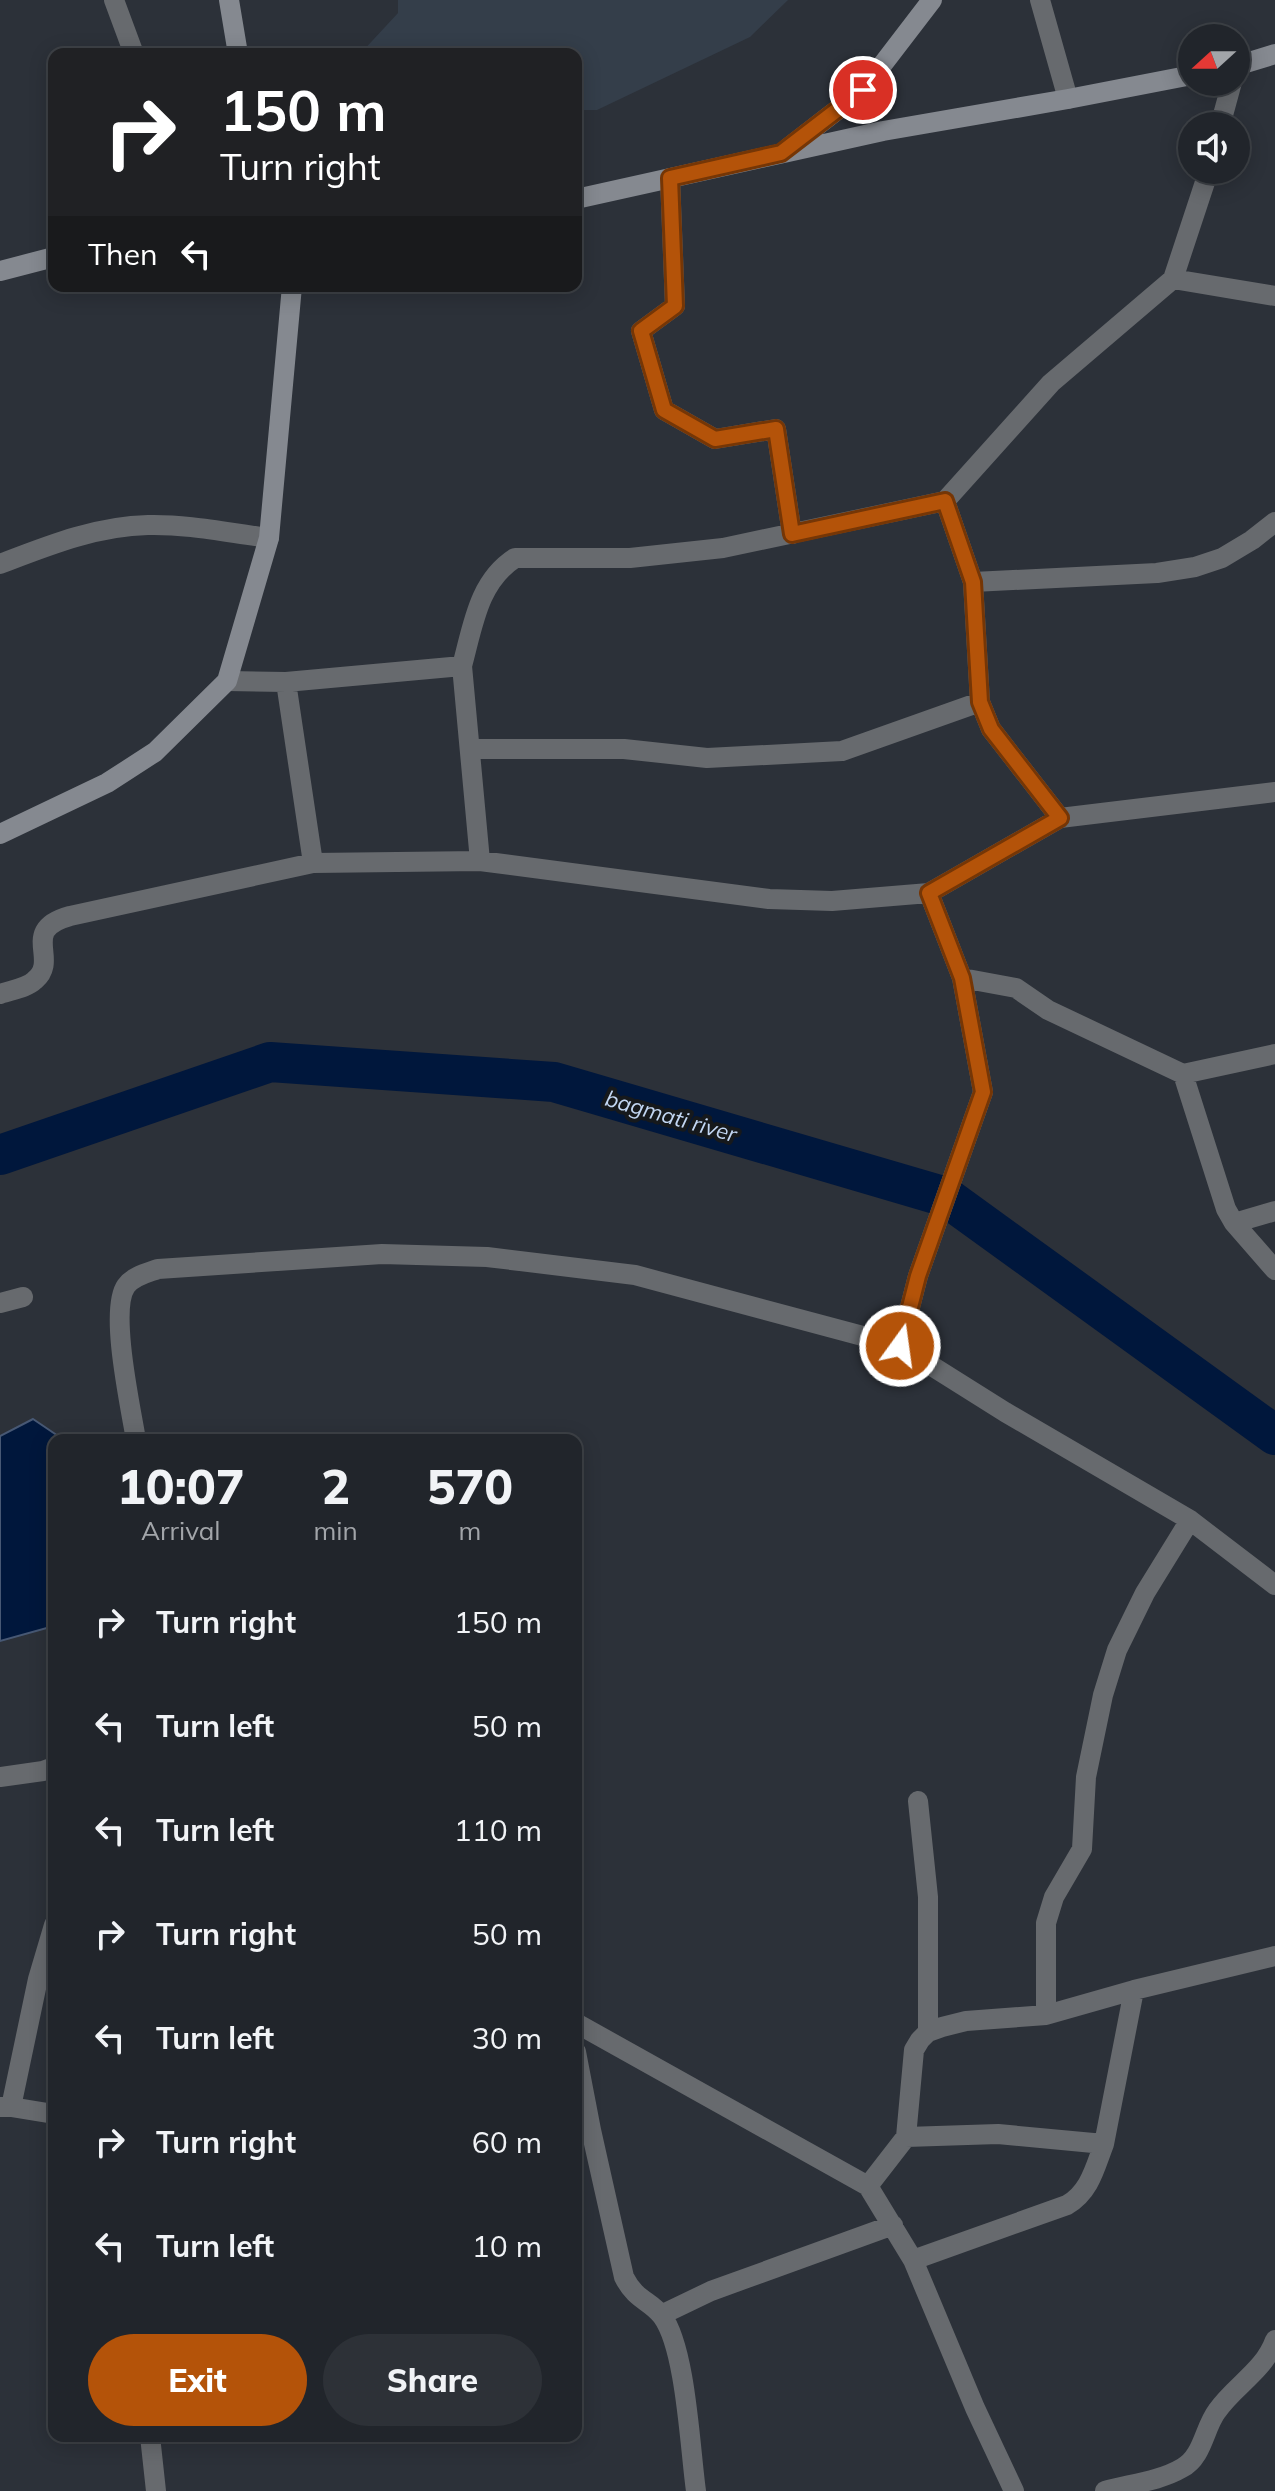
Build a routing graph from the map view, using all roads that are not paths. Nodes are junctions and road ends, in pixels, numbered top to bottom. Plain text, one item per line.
1 (114, 0) edge
2 (229, 0) edge
3 (932, 0) edge
4 (1040, 0) edge
5 (132, 48) edge
6 (237, 48) edge
7 (1275, 54) edge
8 (1250, 62) edge
9 (1178, 78) edge
10 (1068, 99) junction
11 (781, 153) junction
12 (670, 178) junction
13 (1204, 184) edge
14 (582, 198) edge
15 (48, 259) edge
16 (0, 271) edge
17 (1173, 279) junction
18 (291, 292) edge
19 (1275, 296) edge
20 (945, 501) junction
21 (1275, 522) edge
22 (792, 534) junction
23 (269, 538) junction
24 (0, 564) edge
25 (973, 582) junction
26 (462, 666) junction
27 (227, 681) junction
28 (286, 682) junction
29 (980, 702) junction
30 (470, 749) junction
31 (1275, 792) edge
32 (1060, 818) junction
33 (0, 834) edge
34 (480, 861) junction
35 (313, 863) junction
36 (929, 893) junction
37 (962, 978) junction
38 (0, 994) edge
39 (1275, 1054) edge
40 (1183, 1074) junction
41 (1275, 1211) edge
42 (1234, 1223) junction
43 (1275, 1270) edge
44 (23, 1297) dead end
45 (0, 1303) edge
46 (900, 1346) junction
47 (135, 1434) edge
48 (1190, 1520) junction
49 (1275, 1585) edge
50 (48, 1768) edge
51 (0, 1777) edge
52 (918, 1801) dead end
53 (48, 1945) edge
54 (1275, 1956) edge
55 (1134, 1990) junction
56 (1046, 2015) junction
57 (582, 2026) edge
58 (928, 2032) junction
59 (5, 2107) edge
60 (582, 2112) edge
61 (48, 2113) edge
62 (584, 2132) edge
63 (906, 2137) junction
64 (1104, 2144) junction
65 (868, 2186) junction
66 (893, 2225) junction
67 (913, 2260) junction
68 (661, 2315) junction
69 (1275, 2340) edge
70 (151, 2442) edge
71 (156, 2491) edge
72 (696, 2491) edge
73 (1014, 2491) edge
74 (1105, 2491) edge

1 - 5 street
2 - 6 street
3 - 11 street
4 - 10 street
7 - 8 street
9 - 10 street
10 - 11 street
11 - 12 street
12 - 14 street
12 - 22 street
13 - 17 street
15 - 16 street
17 - 19 street
17 - 20 street
18 - 23 street
20 - 22 street
20 - 25 street
21 - 25 street
22 - 26 street
23 - 24 street
23 - 27 street
25 - 29 street
26 - 28 street
26 - 30 street
27 - 28 street
27 - 33 street
28 - 35 street
29 - 30 street
29 - 32 street
30 - 34 street
31 - 32 street
32 - 36 street
34 - 35 street
34 - 36 street
35 - 38 street
36 - 37 street
37 - 40 street
37 - 46 street
39 - 40 street
40 - 42 street
41 - 42 street
42 - 43 street
44 - 45 street
46 - 47 street
46 - 48 street
48 - 49 street
48 - 56 street
50 - 51 street
52 - 58 street
53 - 59 street
54 - 55 street
55 - 56 street
55 - 64 street
56 - 58 street
57 - 65 street
58 - 63 street
59 - 61 street
60 - 62 street
62 - 68 street
63 - 64 street
63 - 65 street
64 - 67 street
65 - 66 street
66 - 67 street
66 - 68 street
67 - 73 street
68 - 72 street
69 - 74 street
70 - 71 street

